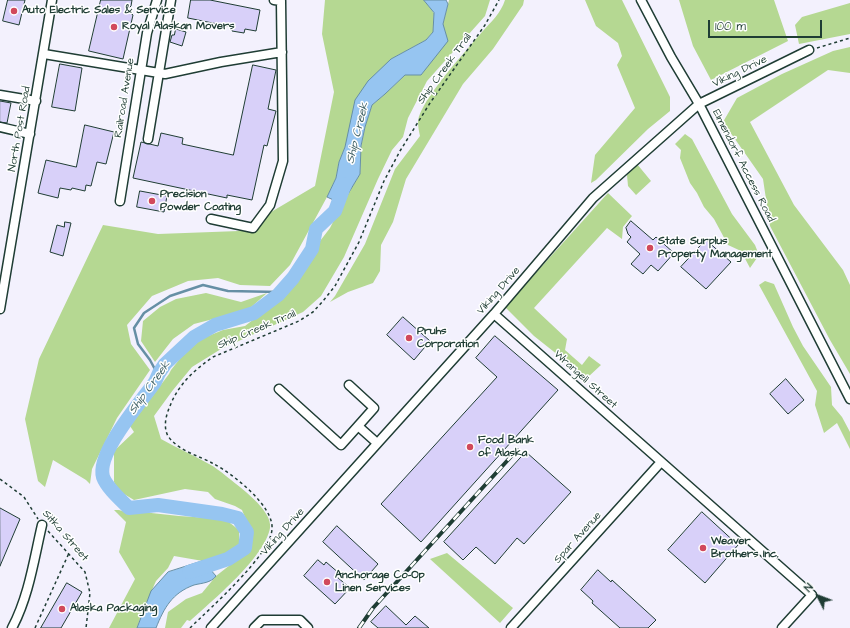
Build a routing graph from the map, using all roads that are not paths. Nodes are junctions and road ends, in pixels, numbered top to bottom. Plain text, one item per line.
1 (52, 0) edge
2 (157, 0) edge
3 (172, 0) edge
4 (274, 0) edge
5 (641, 0) edge
6 (809, 50) road end
7 (282, 52) junction
8 (44, 54) junction
9 (141, 70) junction
10 (158, 73) junction
11 (0, 95) edge
12 (36, 101) junction
13 (699, 104) junction
14 (0, 127) edge
15 (30, 134) junction
16 (148, 139) dead end
17 (120, 201) dead end
18 (211, 219) dead end
19 (0, 309) edge
20 (494, 314) junction
21 (349, 385) dead end
22 (280, 389) dead end
23 (850, 399) edge
24 (358, 426) junction
25 (377, 443) junction
26 (661, 462) junction
27 (42, 524) road end
28 (12, 628) edge
29 (210, 628) edge
30 (254, 628) edge
31 (308, 628) edge
32 (511, 628) edge
33 (782, 628) edge

1 - 8 street, North Post Road
2 - 9 street, Railroad Avenue
3 - 10 street
4 - 7 street
5 - 13 street, Elmendorf Access Road
6 - 13 street, Viking Drive
7 - 10 street
7 - 18 street
8 - 9 street
8 - 12 street, North Post Road
9 - 10 street
9 - 17 street, Railroad Avenue
10 - 16 street
11 - 12 street
12 - 15 street, North Post Road
13 - 20 street, Viking Drive
13 - 23 street, Elmendorf Access Road
14 - 15 street
15 - 19 street, North Post Road
20 - 25 street, Viking Drive
20 - 26 street, Wrangell Street
21 - 24 street
22 - 24 street
24 - 25 street
25 - 29 street, Viking Drive
26 - 32 street, Spar Avenue
26 - 33 street, Wrangell Street
27 - 28 street
30 - 31 street

